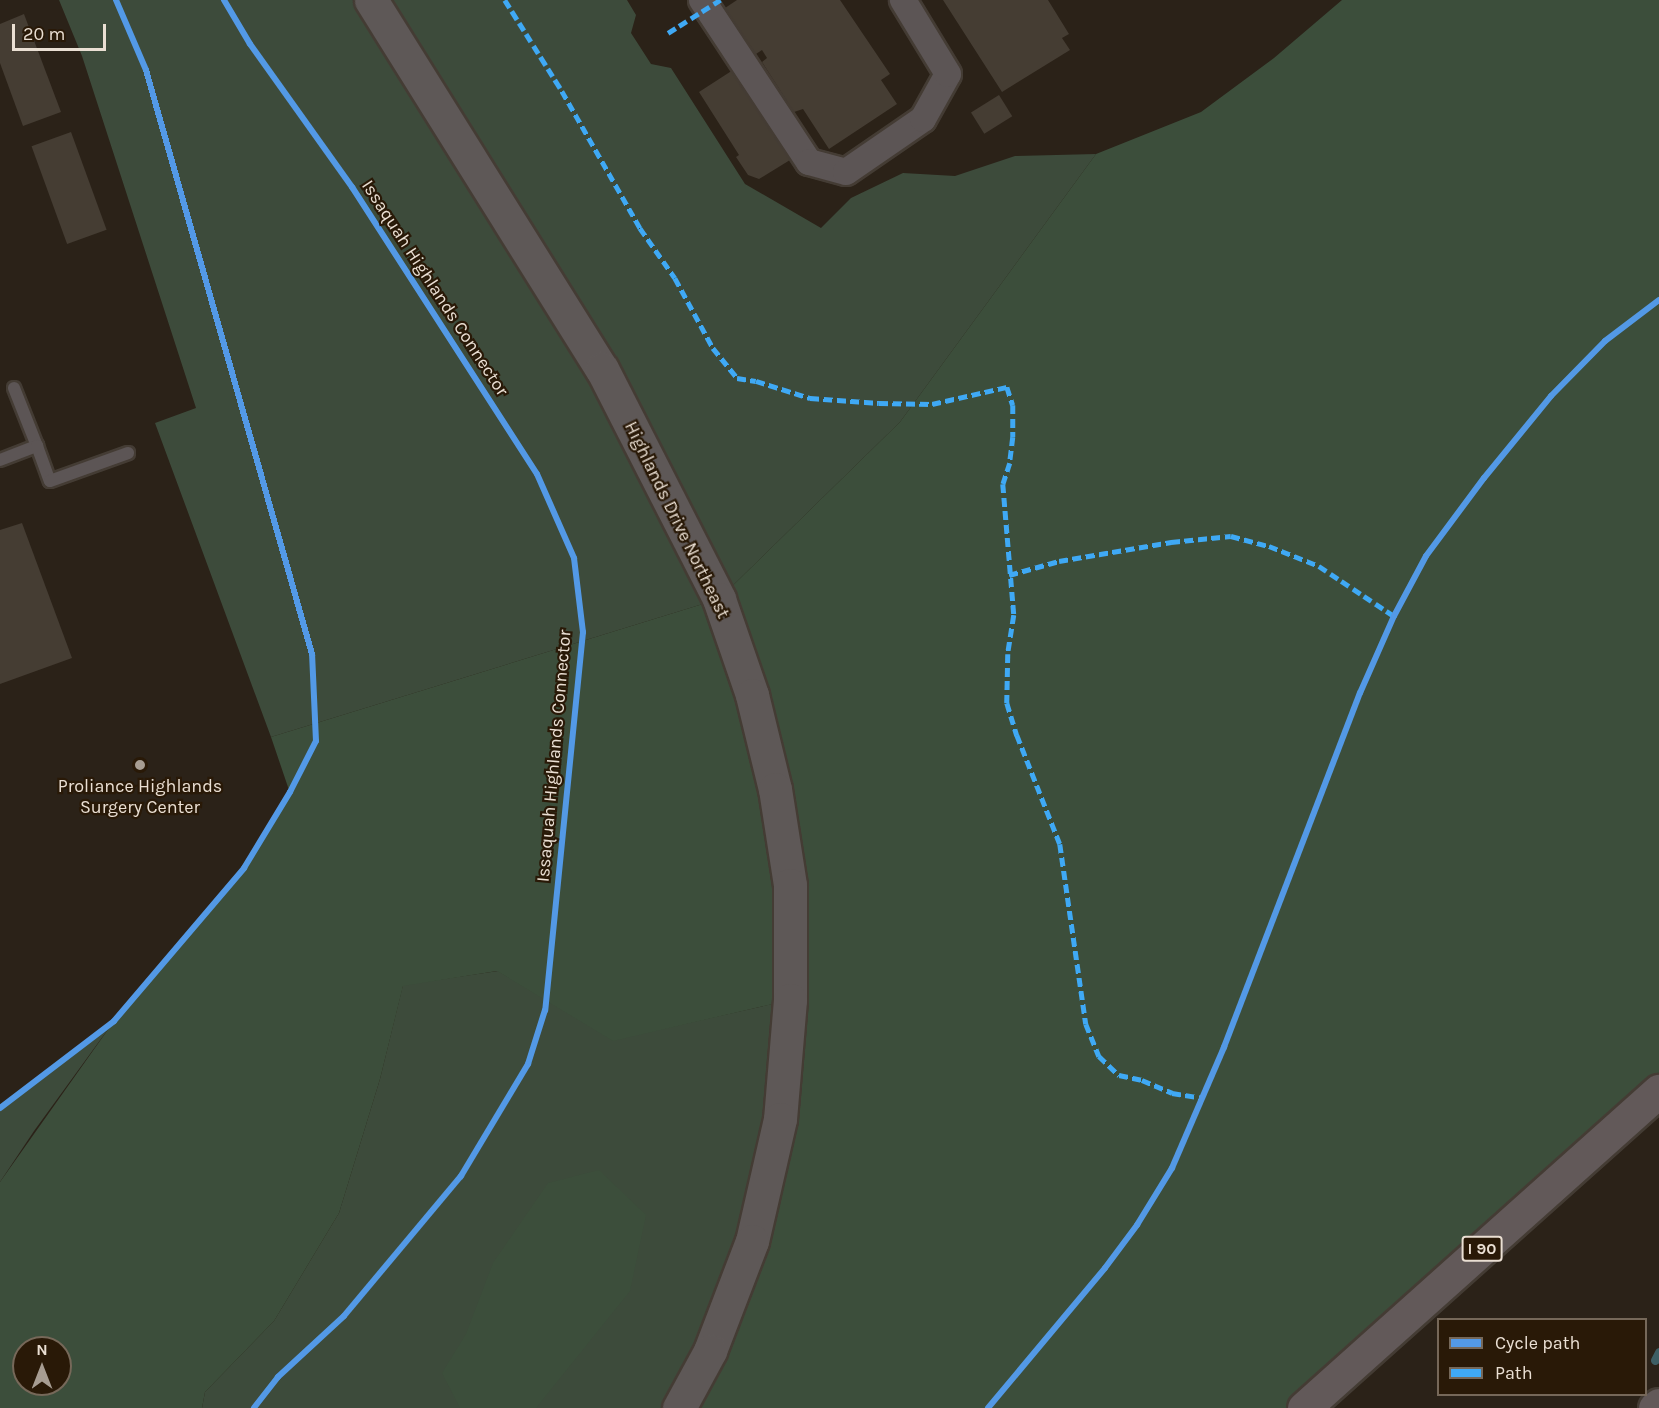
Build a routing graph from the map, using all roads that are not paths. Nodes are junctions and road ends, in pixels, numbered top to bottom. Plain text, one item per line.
1 (371, 0) edge
2 (702, 0) edge
3 (903, 0) edge
4 (14, 388) dead end
5 (37, 446) junction
6 (128, 453) dead end
7 (0, 460) edge
8 (1659, 1091) edge
9 (1659, 1405) edge
10 (679, 1408) edge
11 (1304, 1408) edge
12 (1655, 1408) edge

1 - 10 main road, Highlands Drive Northeast
2 - 3 street
4 - 5 lane
5 - 6 lane
5 - 7 lane
8 - 11 highway, I 90
9 - 12 highway

